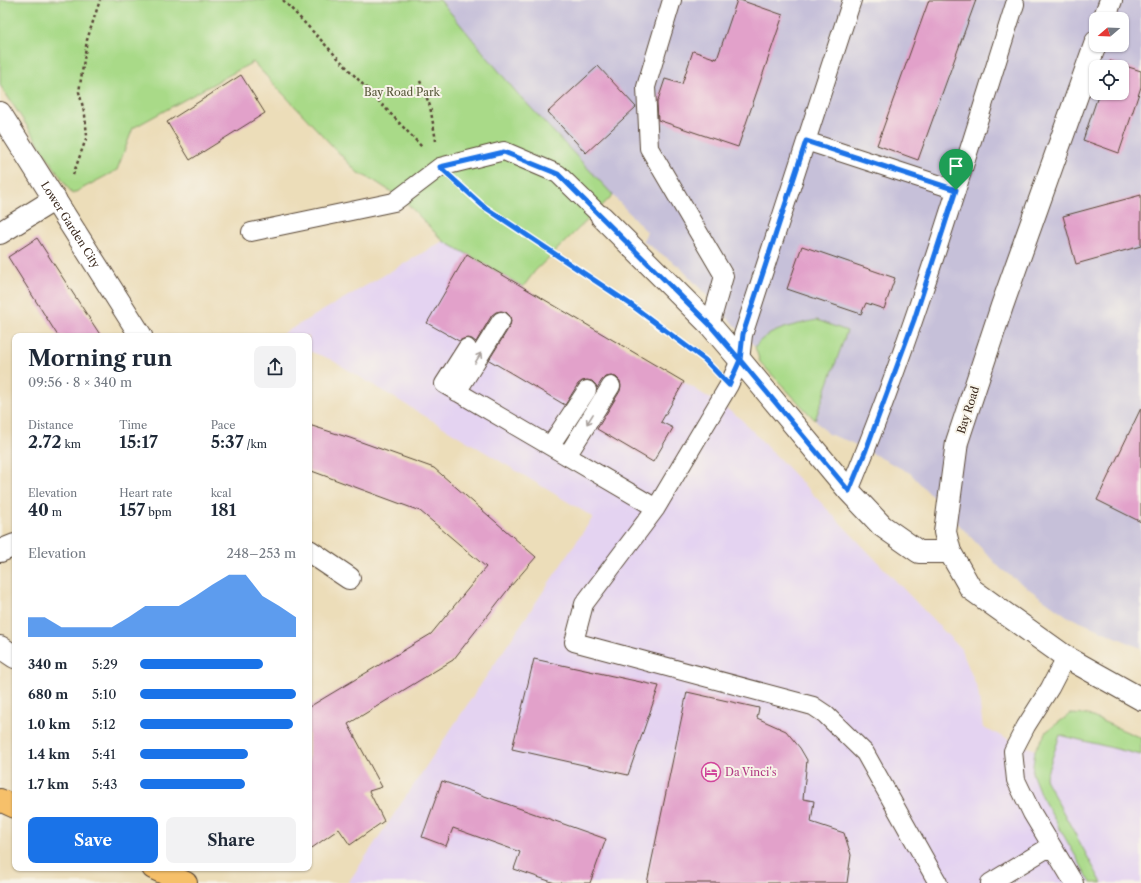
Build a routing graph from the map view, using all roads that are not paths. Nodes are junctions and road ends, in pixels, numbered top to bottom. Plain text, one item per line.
1 (672, 0) edge
2 (852, 0) edge
3 (1111, 0) edge
4 (1015, 4) dead end
5 (1107, 12) edge
6 (1092, 52) edge
7 (0, 113) edge
8 (806, 141) junction
9 (956, 190) junction
10 (55, 200) junction
11 (602, 217) joint
12 (251, 232) dead end
13 (0, 233) edge
14 (501, 321) dead end
15 (710, 325) junction
16 (139, 333) edge
17 (467, 348) dead end
18 (740, 360) junction
19 (611, 386) dead end
20 (451, 388) junction
21 (587, 390) dead end
22 (550, 446) junction
23 (567, 456) junction
24 (849, 491) junction
25 (656, 508) junction
26 (12, 546) edge
27 (0, 551) edge
28 (950, 552) junction
29 (312, 553) edge
30 (349, 578) dead end
31 (0, 647) edge
32 (12, 655) edge
33 (1066, 658) junction
34 (1141, 699) edge
35 (0, 800) edge
36 (12, 806) edge
37 (1051, 846) junction
38 (160, 871) edge
39 (186, 883) edge
40 (938, 883) edge
41 (990, 883) edge
42 (1074, 883) edge

1 - 15 lane
2 - 8 lane
3 - 5 street
4 - 9 lane
6 - 28 street, Bay Road
7 - 10 street, Lower Garden City
8 - 9 lane
8 - 18 lane
9 - 24 lane
10 - 13 street
10 - 16 street, Lower Garden City
11 - 12 lane
11 - 15 street
20 -> 14 lane
15 - 18 street
17 - 20 lane
18 - 24 street
18 - 25 lane
19 -> 23 lane
20 - 22 lane
21 - 22 lane
22 - 23 lane
23 - 25 lane
24 - 28 street
25 - 40 lane
26 - 27 street
28 - 33 street, Bay Road
29 - 30 street
31 - 32 street
33 - 34 street, Bay Road
33 - 37 lane
35 - 36 highway
37 - 41 lane
37 - 42 lane
38 - 39 highway

